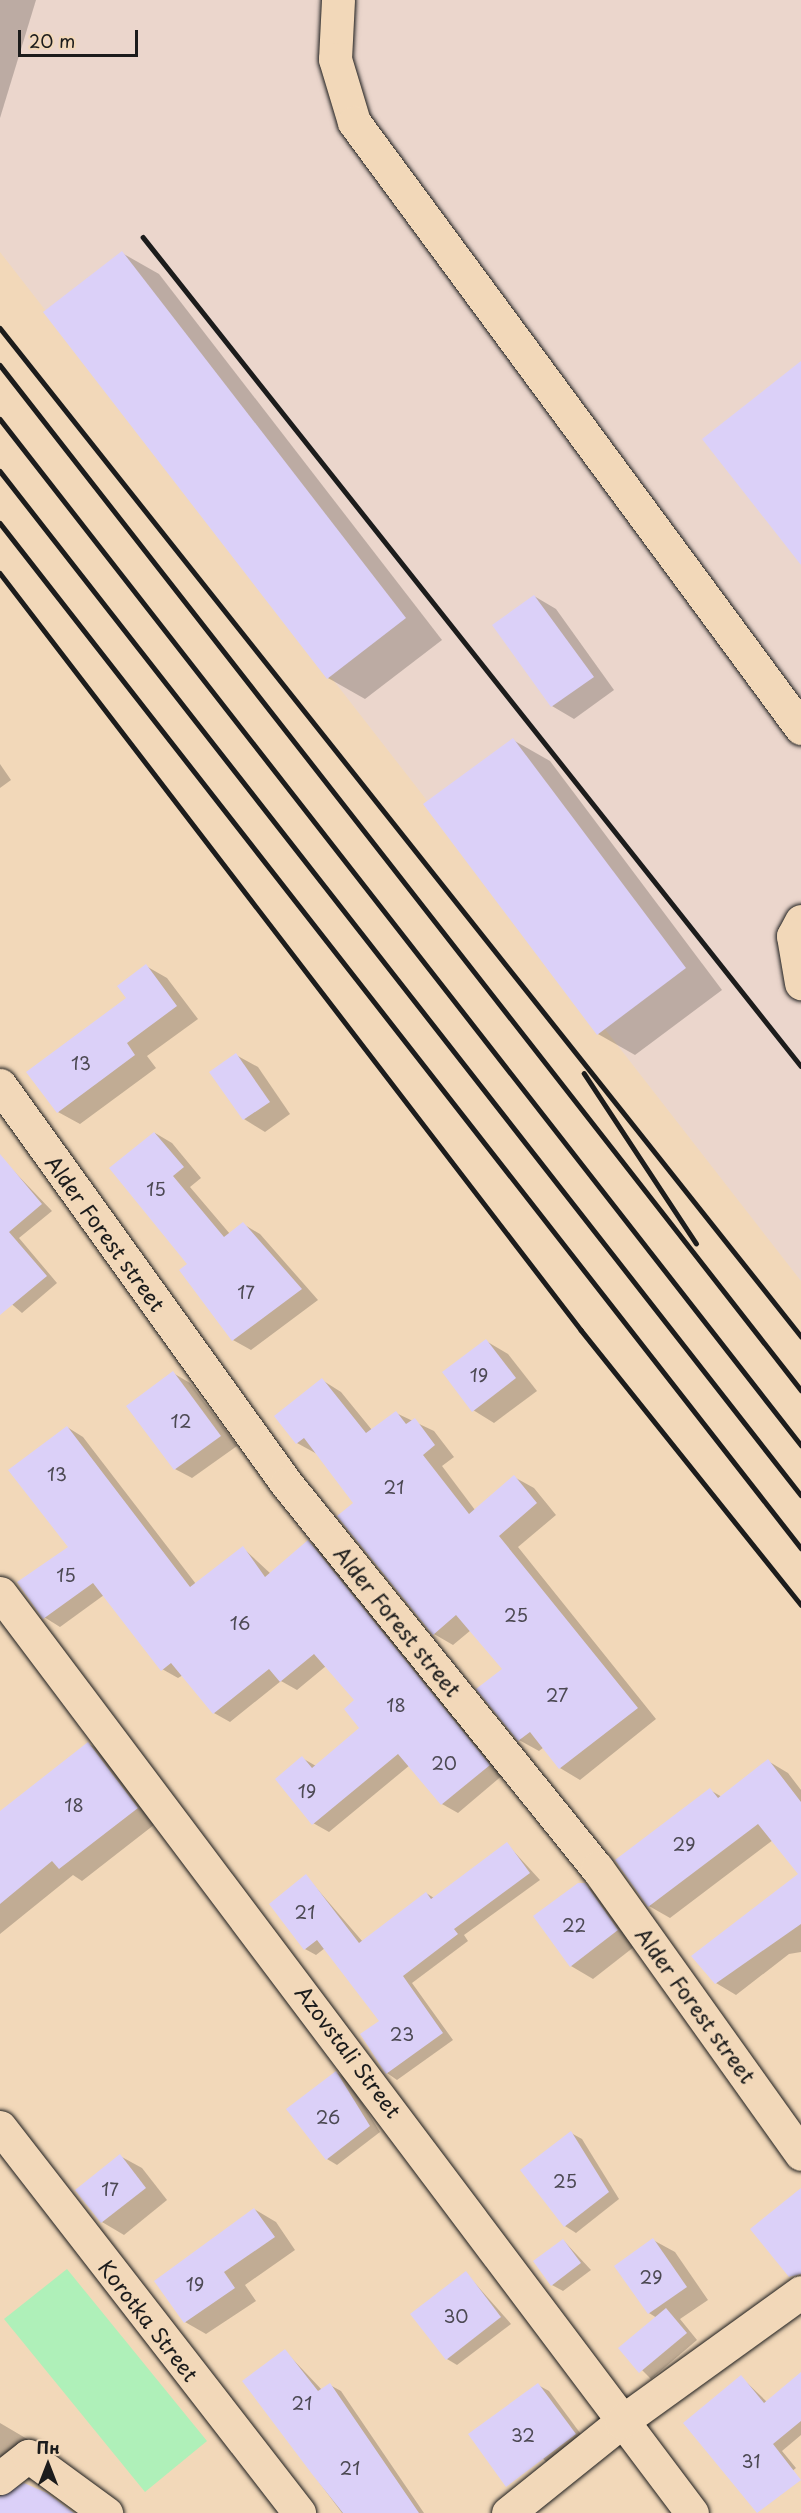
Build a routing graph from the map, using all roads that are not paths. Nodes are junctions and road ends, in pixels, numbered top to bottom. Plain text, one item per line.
1 (338, 0) edge
2 (801, 728) edge
3 (801, 921) edge
4 (801, 983) edge
5 (0, 1085) edge
6 (0, 1593) edge
7 (0, 2127) edge
8 (801, 2154) edge
9 (801, 2292) edge
10 (621, 2422) junction
11 (0, 2478) edge
12 (106, 2513) edge
13 (298, 2513) edge
14 (508, 2513) edge
15 (692, 2513) edge

1 - 2 street
3 - 4 street
5 - 8 street, Alder Forest street
6 - 10 street, Azovstali Street
7 - 13 street, Korotka Street
9 - 10 street
10 - 14 street
10 - 15 street, Azovstali Street
11 - 12 street

